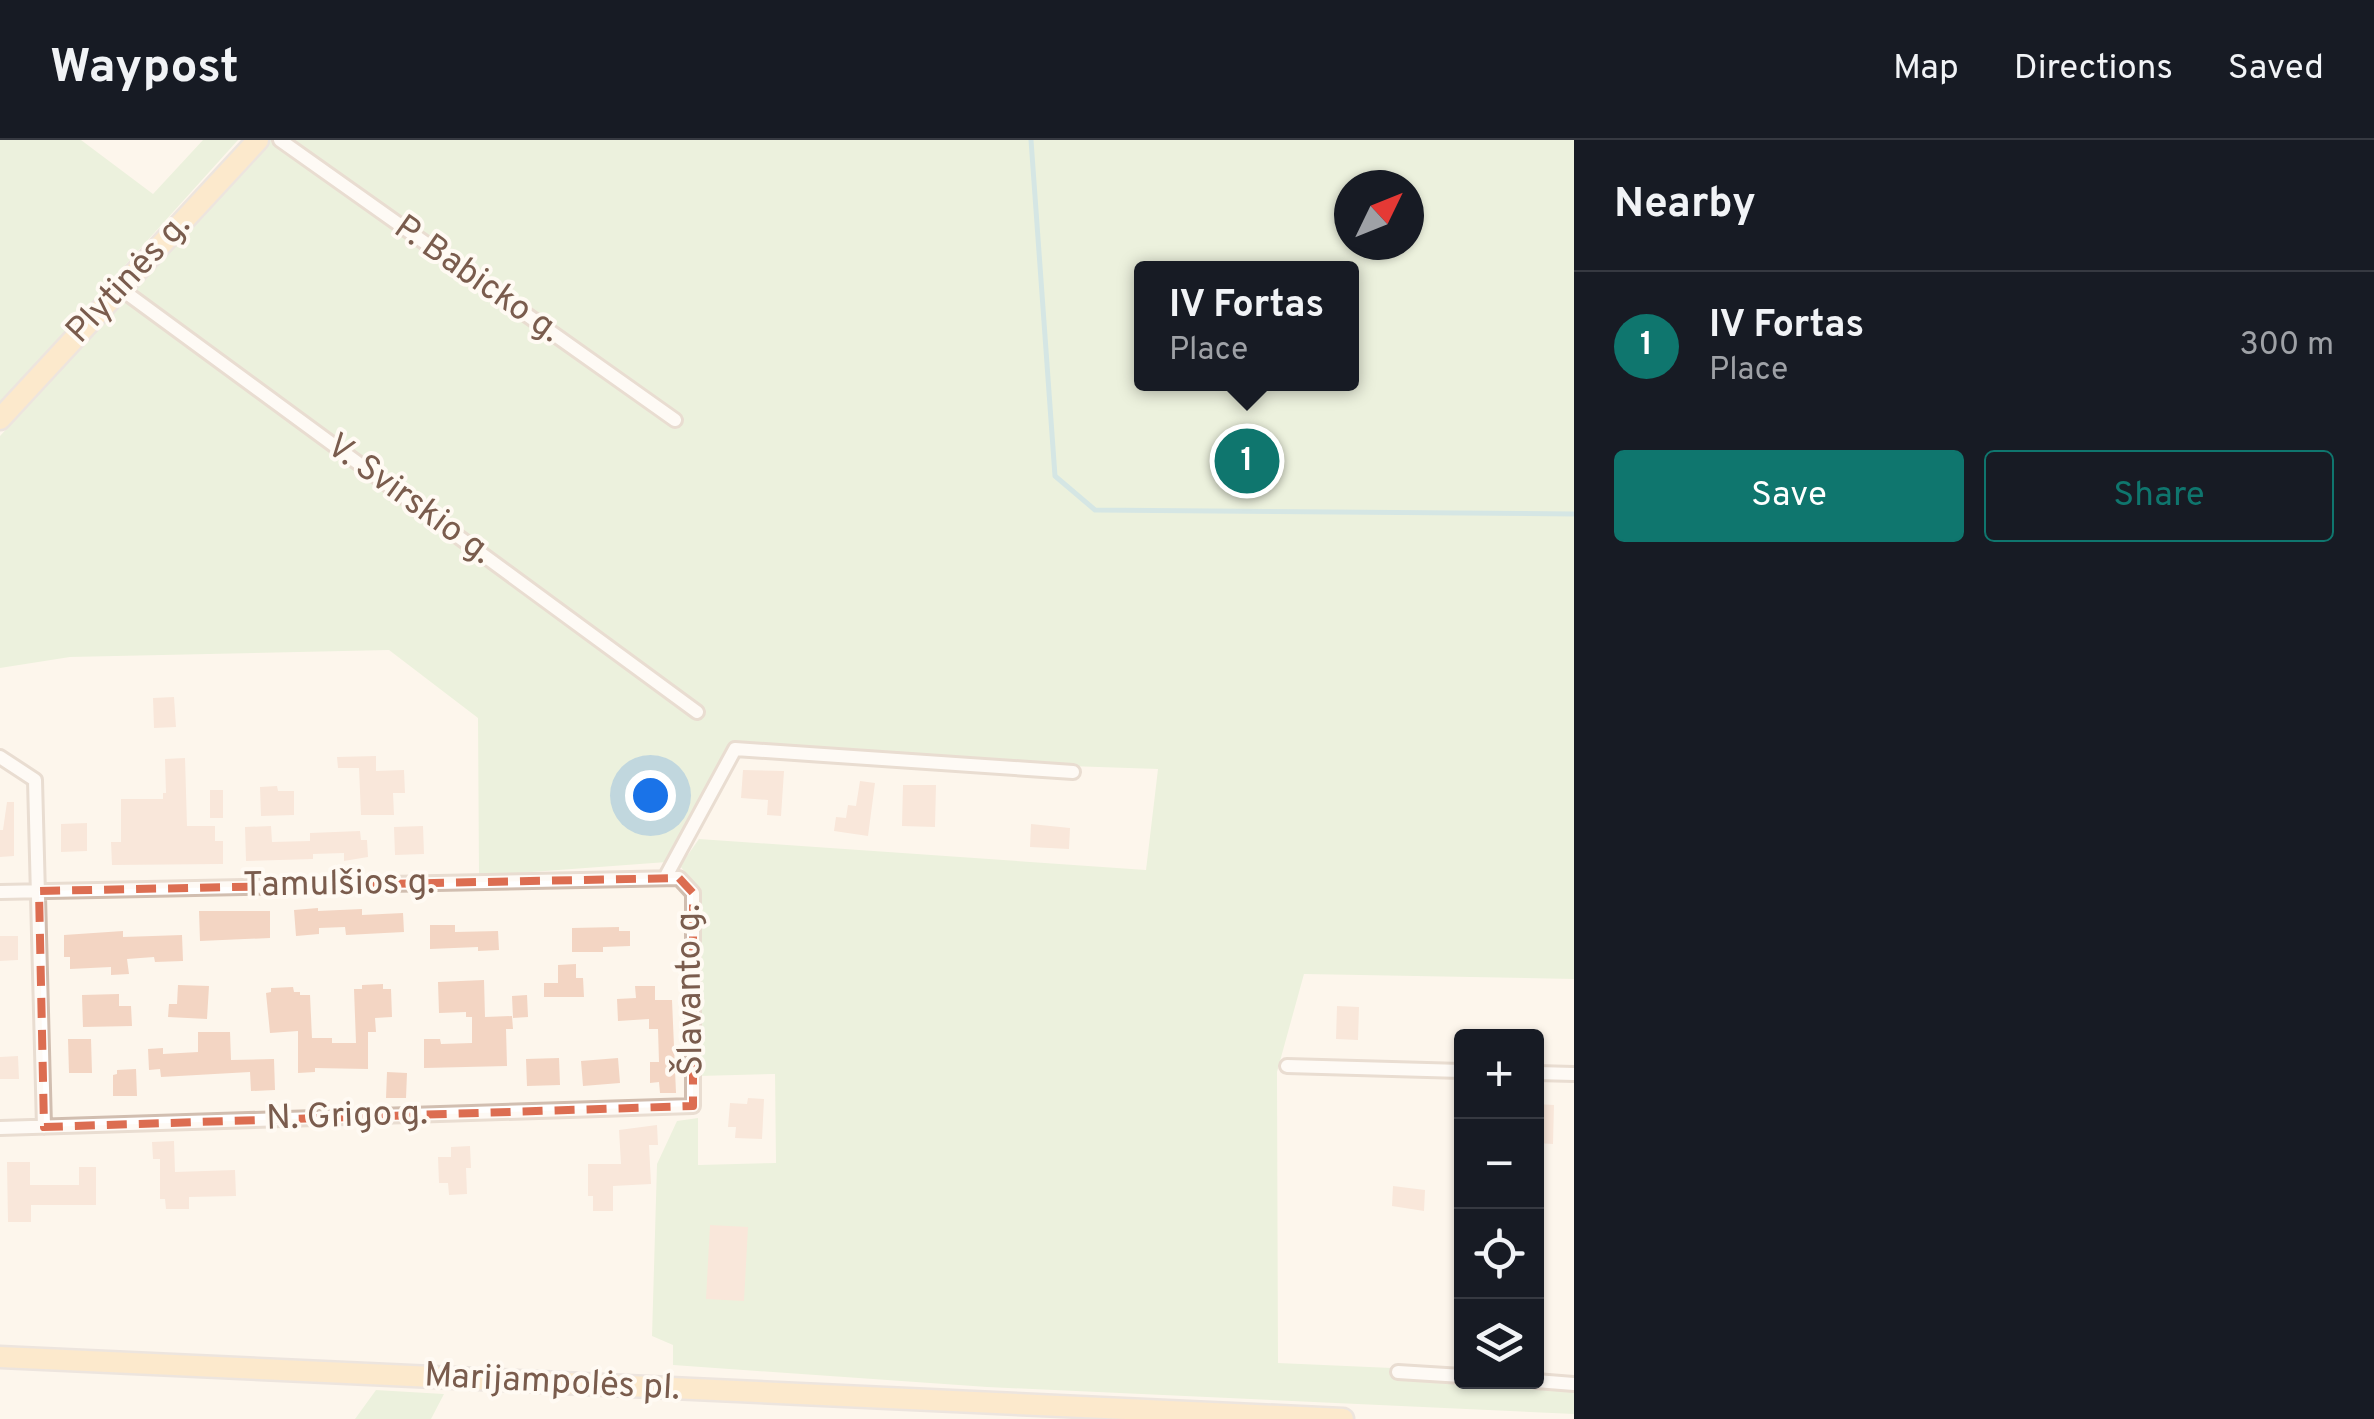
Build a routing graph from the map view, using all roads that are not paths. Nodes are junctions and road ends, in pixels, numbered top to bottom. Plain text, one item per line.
1 (258, 140) edge
2 (280, 140) edge
3 (121, 288) junction
4 (0, 418) edge
5 (675, 420) dead end
6 (697, 712) dead end
7 (0, 757) edge
8 (1073, 772) dead end
9 (672, 878) junction
10 (0, 892) edge
11 (39, 892) junction
12 (1287, 1066) dead end
13 (1454, 1071) edge
14 (1544, 1073) edge
15 (1574, 1074) edge
16 (694, 1106) joint
17 (44, 1127) junction
18 (0, 1128) edge
19 (0, 1357) edge
20 (1398, 1372) dead end
21 (1454, 1376) edge
22 (1544, 1382) edge
23 (1574, 1384) edge
24 (1343, 1419) edge

1 - 3 main road, Plytinės g.
2 - 5 street, P. Babicko g.
3 - 4 main road, Plytinės g.
3 - 6 street, V. Svirskio g.
7 - 11 street
8 - 9 street
9 - 11 street, Tamulšios g.
9 - 16 street, Šlavanto g.
10 - 11 street, Tamulšios g.
11 - 17 street
12 - 13 street
14 - 15 street
16 - 17 street, N. Grigo g.
17 - 18 street, N. Grigo g.
19 - 24 main road, Marijampolės pl.
20 - 21 street
22 - 23 street

